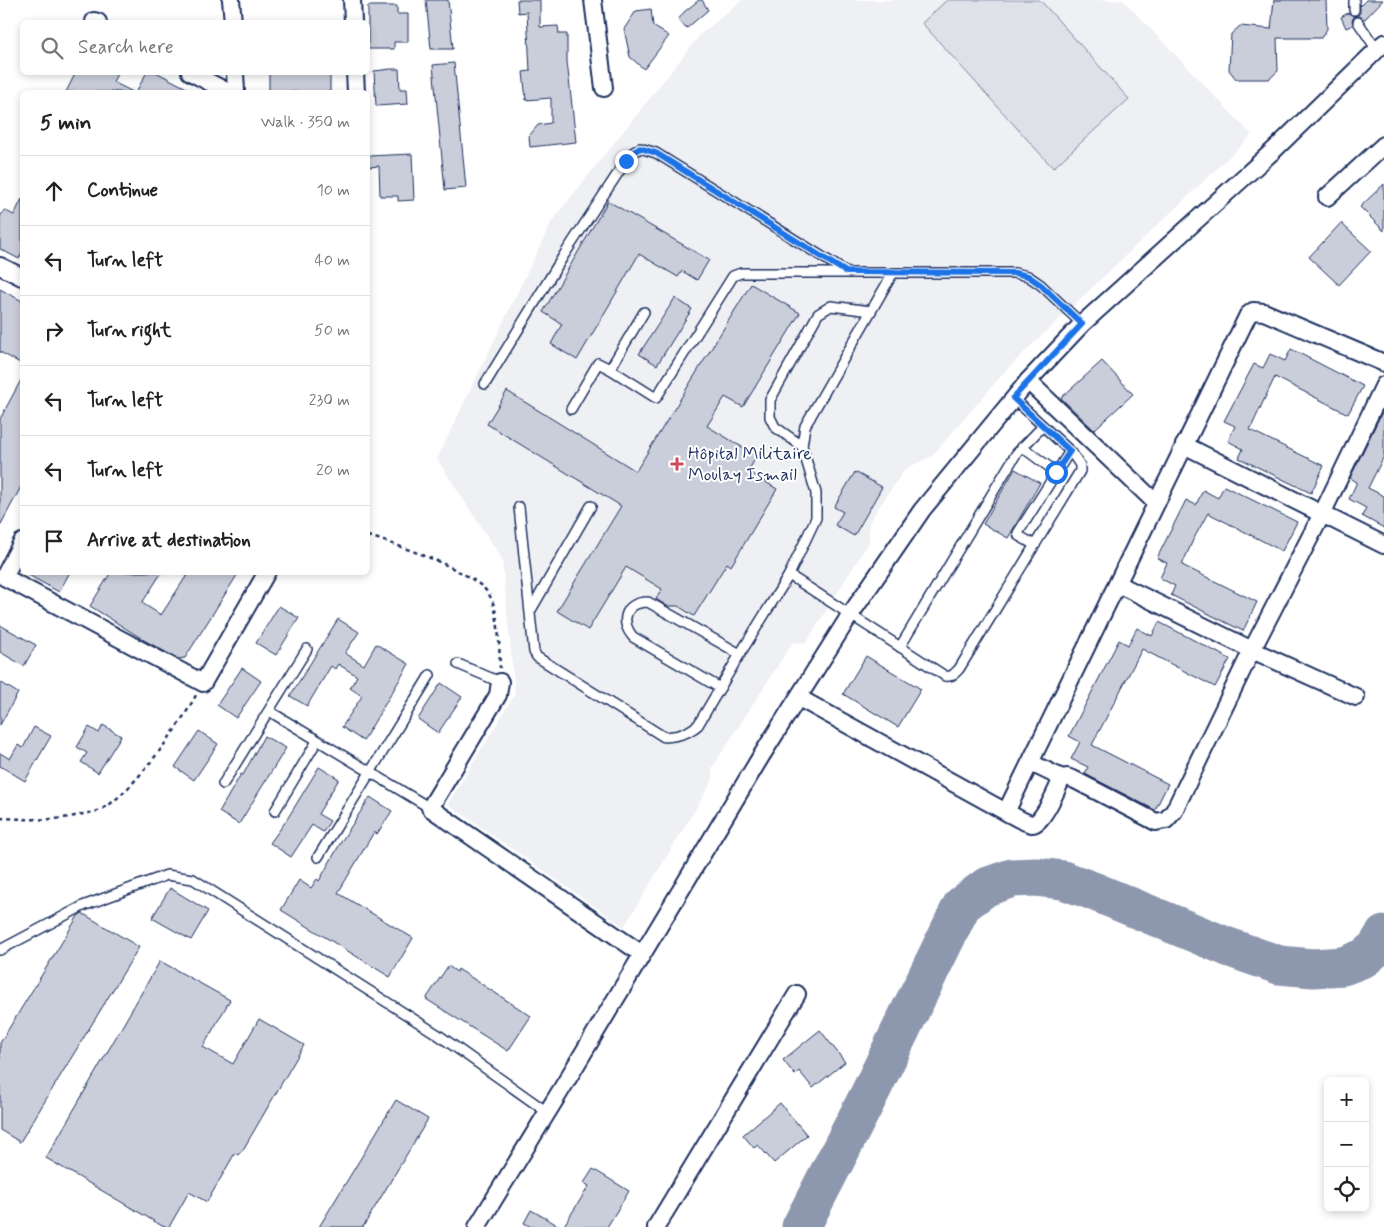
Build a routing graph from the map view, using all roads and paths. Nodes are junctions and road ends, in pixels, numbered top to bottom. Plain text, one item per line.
1 (231, 0) edge
2 (352, 0) edge
3 (593, 0) edge
4 (1354, 0) edge
5 (1354, 10) dead end
6 (232, 20) edge
7 (353, 20) edge
8 (1358, 22) dead end
9 (1380, 46) edge
10 (196, 75) edge
11 (235, 75) edge
12 (355, 75) edge
13 (604, 88) dead end
14 (224, 90) edge
15 (236, 90) edge
16 (356, 90) edge
17 (1384, 144) edge
18 (1327, 197) dead end
19 (0, 266) edge
20 (846, 272) junction
21 (893, 273) junction
22 (20, 276) edge
23 (871, 311) junction
24 (644, 312) dead end
25 (1082, 324) junction
26 (1384, 364) edge
27 (610, 369) junction
28 (1028, 381) junction
29 (485, 384) dead end
30 (1384, 385) edge
31 (1013, 398) junction
32 (571, 409) dead end
33 (1043, 426) junction
34 (1184, 445) junction
35 (802, 446) junction
36 (1022, 447) junction
37 (1070, 451) junction
38 (1056, 472) junction
39 (1156, 503) junction
40 (591, 506) dead end
41 (519, 507) dead end
42 (1322, 514) junction
43 (370, 537) edge
44 (1035, 545) junction
45 (1384, 545) edge
46 (20, 546) edge
47 (265, 575) edge
48 (789, 575) junction
49 (1118, 584) junction
50 (530, 610) junction
51 (850, 615) junction
52 (900, 647) junction
53 (307, 649) dead end
54 (1252, 650) junction
55 (740, 654) junction
56 (458, 664) dead end
57 (430, 675) dead end
58 (203, 682) junction
59 (500, 682) junction
60 (720, 688) junction
61 (1356, 697) dead end
62 (799, 698) junction
63 (270, 711) junction
64 (317, 741) junction
65 (1031, 763) junction
66 (369, 772) junction
67 (1062, 778) junction
68 (223, 784) dead end
69 (430, 808) junction
70 (275, 811) dead end
71 (1006, 812) junction
72 (0, 818) edge
73 (318, 857) dead end
74 (0, 950) edge
75 (642, 954) junction
76 (797, 994) dead end
77 (547, 1112) junction
78 (477, 1227) edge
79 (656, 1227) edge

1 - 6 street
2 - 7 street
3 - 13 street
4 - 5 lane
8 - 9 lane
9 - 25 street
10 - 14 street
11 - 15 street
12 - 16 street
17 - 18 street
19 - 22 street
20 - 21 lane
20 - 27 lane
20 - 29 lane
21 - 23 lane
21 - 25 lane
23 - 35 lane
23 - 35 lane
24 - 27 lane
25 - 28 street
26 - 34 street
27 - 32 lane
28 - 31 street
28 - 39 street
30 - 42 street
31 - 33 lane
31 - 51 street
33 - 36 lane
33 - 37 lane
34 - 39 street
34 - 42 street
35 - 48 lane
36 - 38 lane
36 - 52 lane
37 - 38 lane
37 - 44 lane
38 - 44 lane
39 - 49 street
40 - 50 lane
41 - 50 lane
42 - 45 street
42 - 54 street
43 - 59 path
44 - 52 lane
46 - 58 street
47 - 58 street
48 - 51 lane
48 - 55 lane
49 - 54 street
49 - 65 street
50 - 60 lane
51 - 52 lane
51 - 62 street
53 - 63 lane
54 - 61 street
54 - 67 street
55 - 60 lane
55 - 60 lane
56 - 59 lane
57 - 66 lane
58 - 72 path
59 - 69 street
62 - 71 street
62 - 75 street
63 - 64 lane
63 - 68 lane
64 - 66 lane
64 - 70 lane
65 - 67 street
65 - 71 street
66 - 69 lane
66 - 73 lane
67 - 71 street
69 - 75 street
74 - 77 lane
75 - 77 street
76 - 79 street
77 - 78 street

